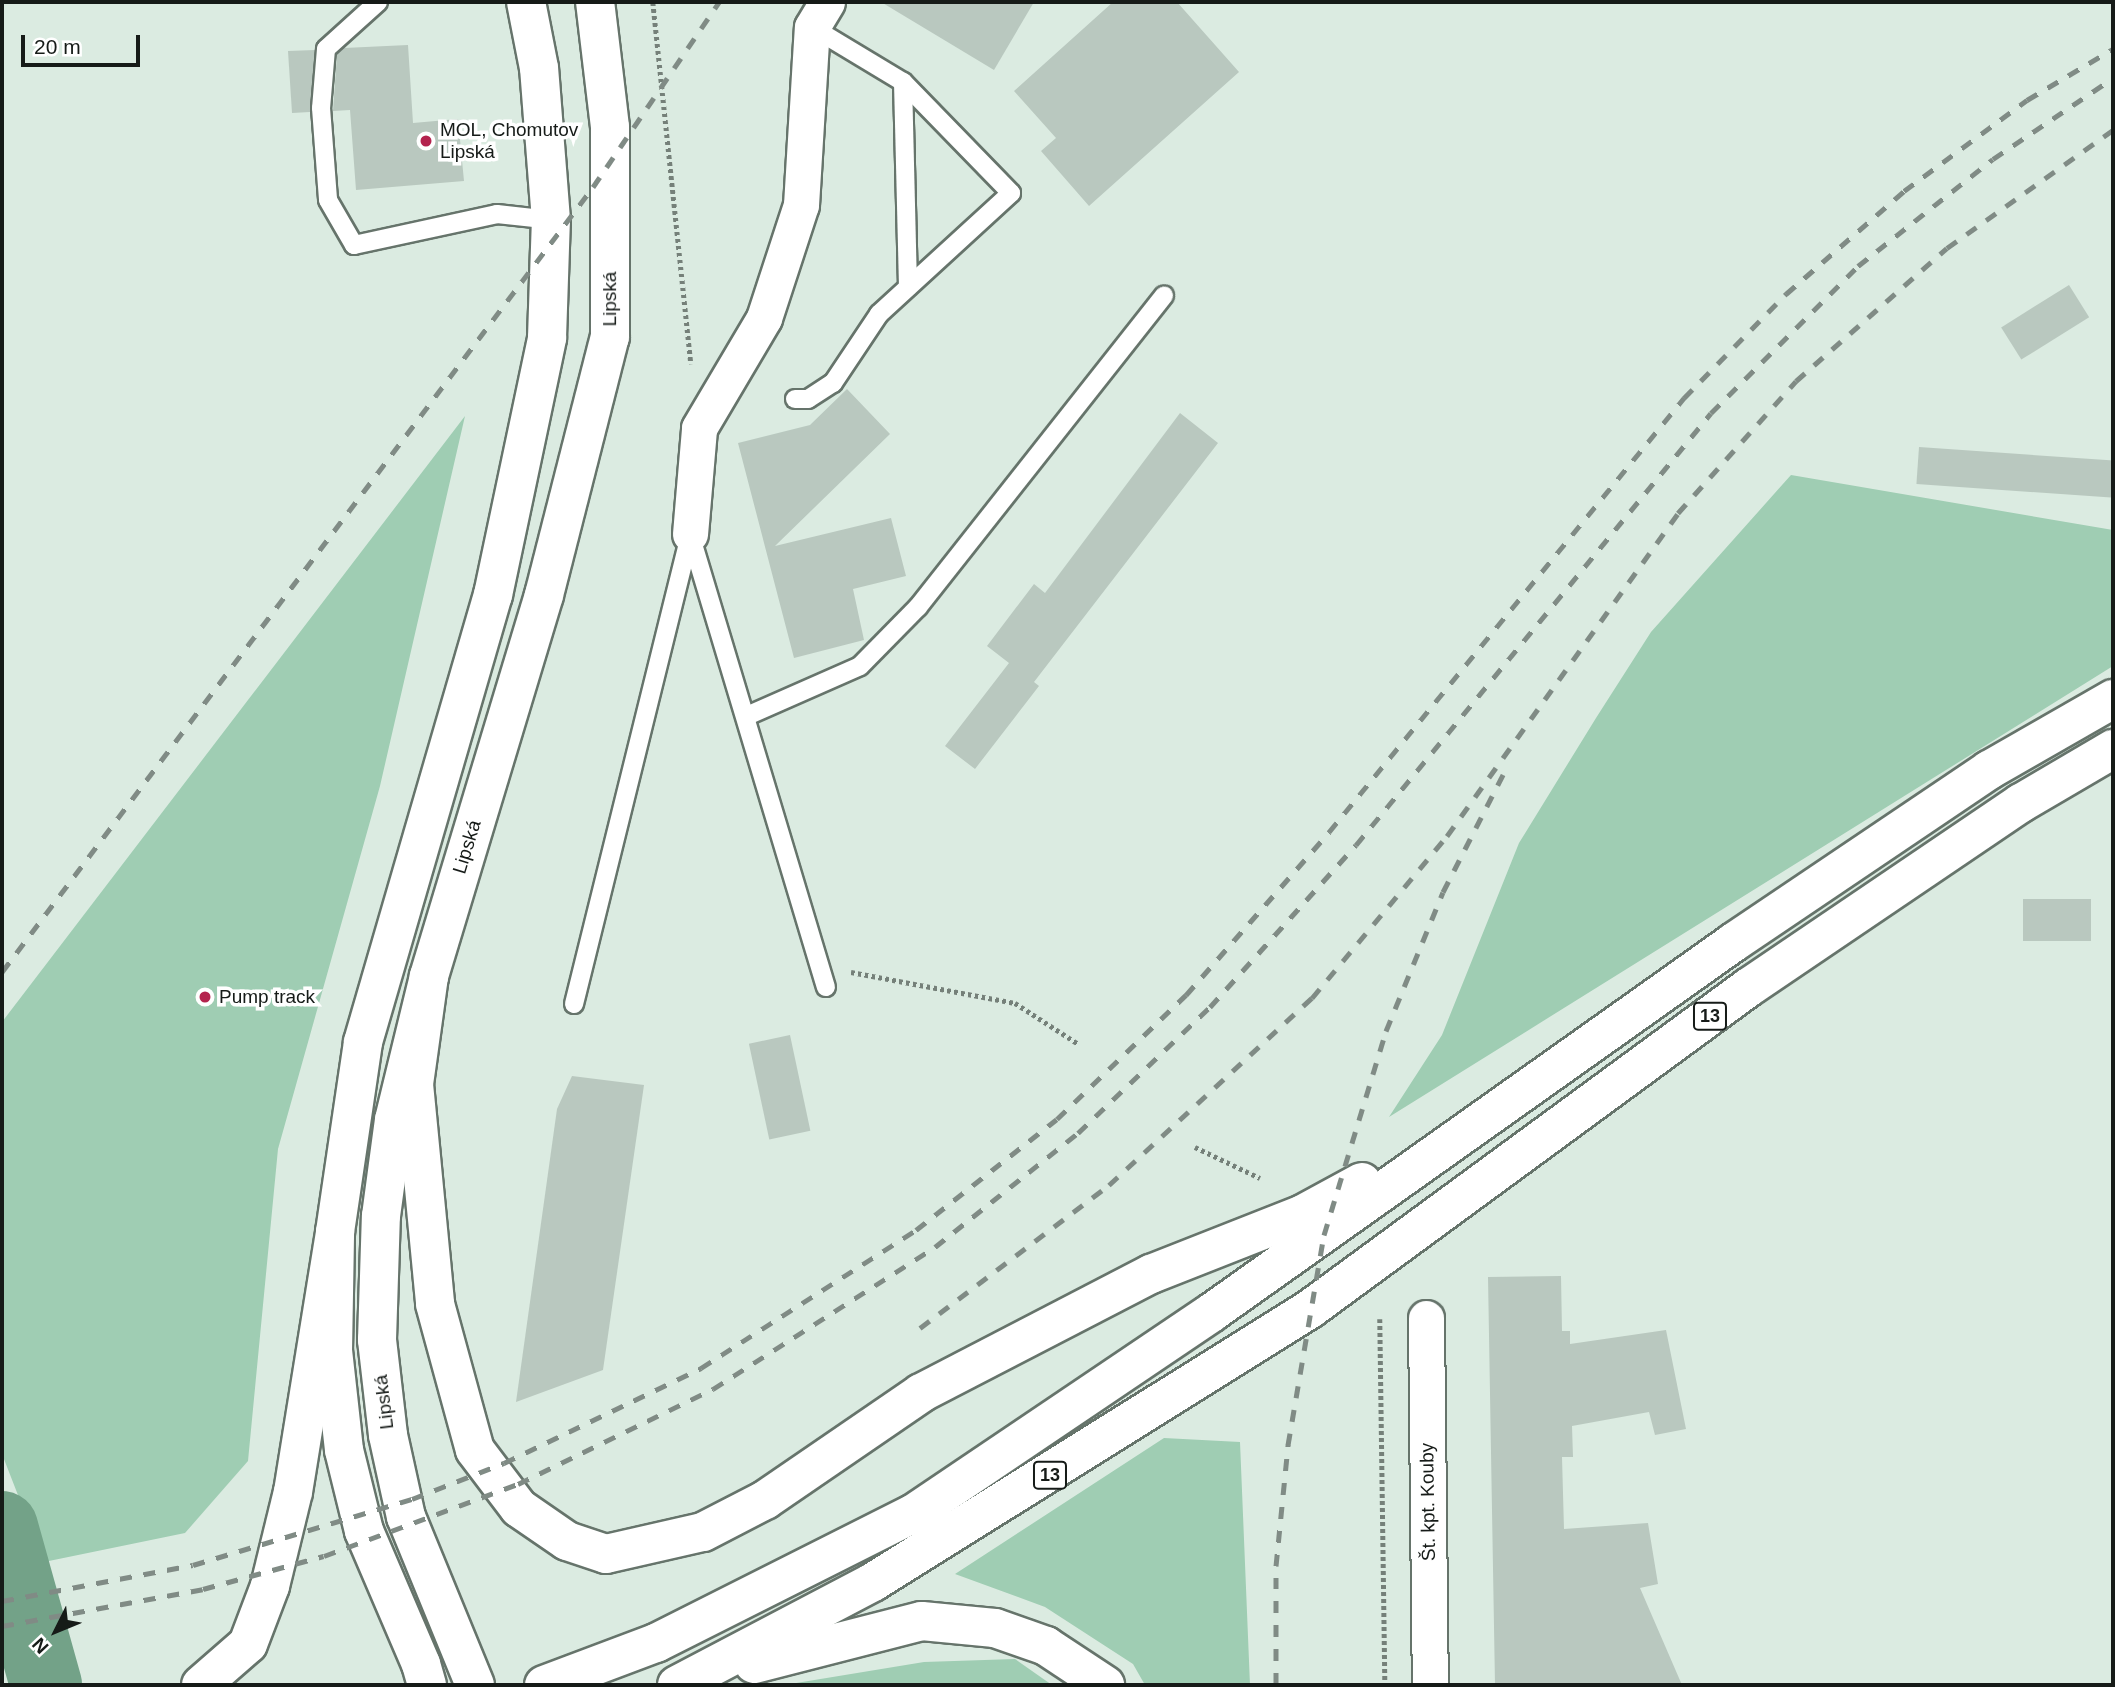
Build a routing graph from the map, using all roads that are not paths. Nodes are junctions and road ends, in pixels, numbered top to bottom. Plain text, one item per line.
1 (378, 2) edge
2 (526, 2) edge
3 (595, 2) edge
4 (820, 14) edge
5 (903, 82) junction
6 (551, 220) junction
7 (908, 287) junction
8 (1164, 296) dead end
9 (795, 399) dead end
10 (690, 534) junction
11 (2113, 699) edge
12 (749, 715) junction
13 (2113, 749) edge
14 (429, 976) junction
15 (826, 987) dead end
16 (574, 1004) dead end
17 (1500, 1110) junction
18 (335, 1232) junction
19 (1426, 1318) dead end
20 (424, 1675) edge
21 (201, 1685) edge
22 (475, 1685) edge
23 (544, 1685) edge
24 (677, 1685) edge
25 (685, 1685) edge
26 (1105, 1685) edge
27 (1430, 1685) edge

1 - 6 lane
2 - 6 main road
3 - 14 main road, Lipská
4 - 5 lane
4 - 10 street
5 - 7 lane
5 - 7 lane
6 - 18 main road
7 - 9 lane
8 - 12 lane
10 - 12 lane
10 - 16 lane
11 - 17 main road, 13
12 - 15 lane
13 - 24 main road, 13
14 - 17 main road
14 - 22 main road, Lipská
17 - 23 main road, 13
18 - 20 main road
18 - 21 main road
19 - 27 street, Št. kpt. Kouby
25 - 26 main road

